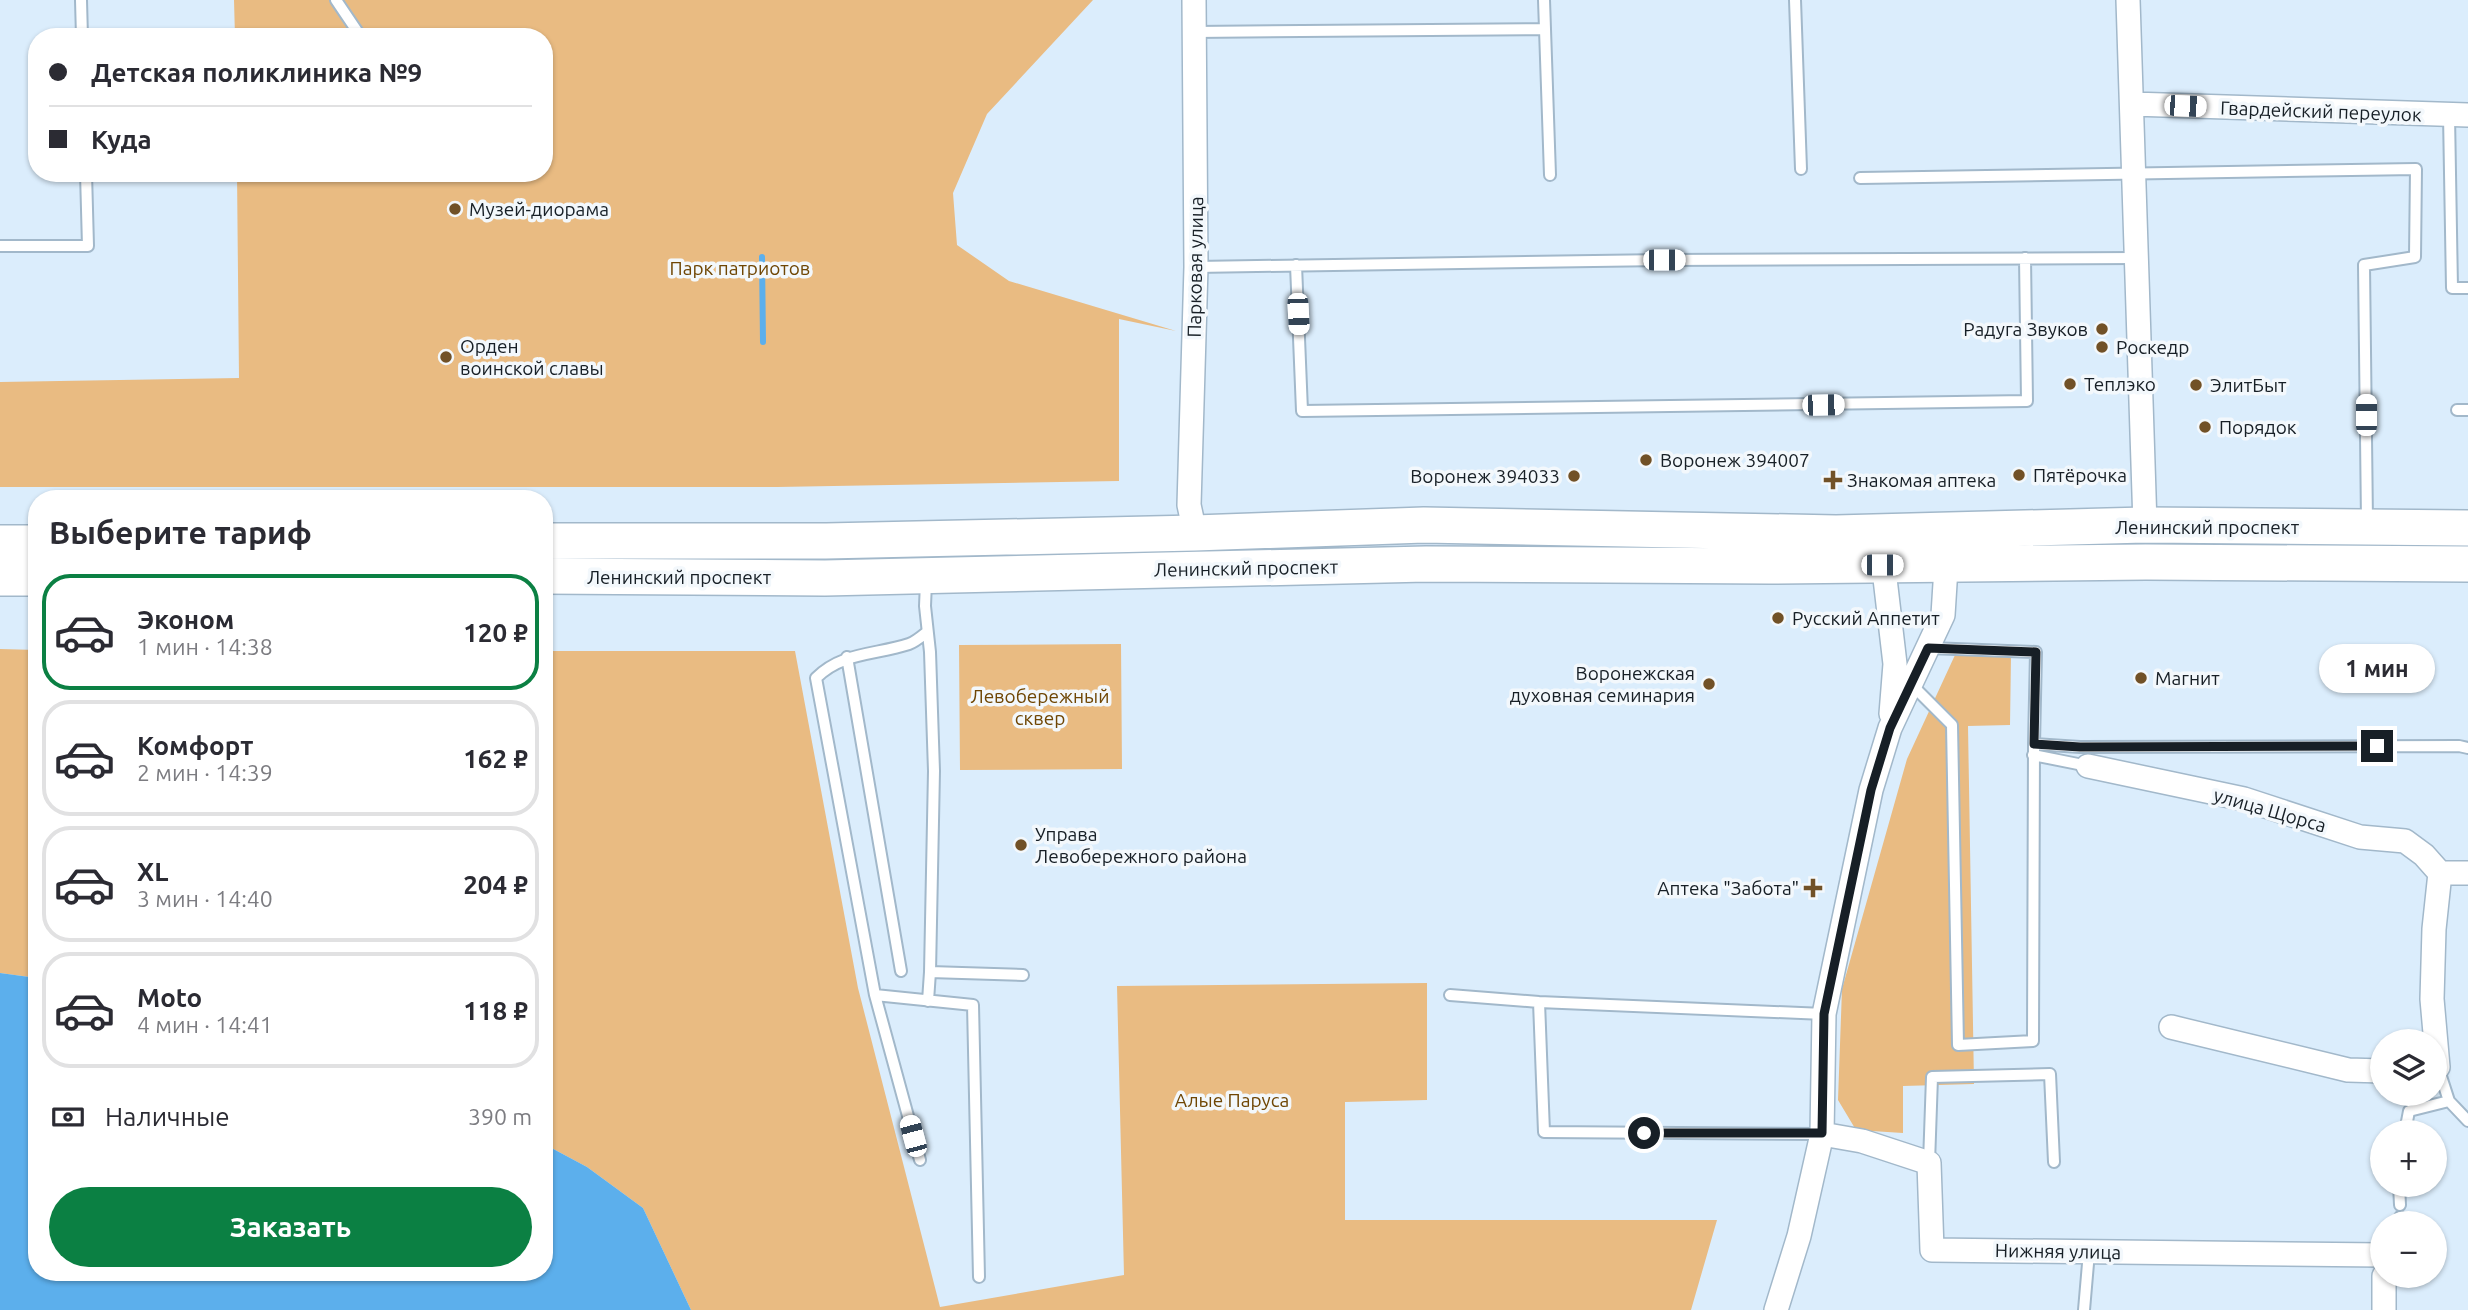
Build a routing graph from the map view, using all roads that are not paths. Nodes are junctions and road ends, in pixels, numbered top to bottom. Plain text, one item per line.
1 (81, 0) edge
2 (336, 0) edge
3 (1194, 0) edge
4 (1544, 0) edge
5 (1795, 0) edge
6 (2128, 0) edge
7 (82, 28) edge
8 (355, 28) edge
9 (1545, 29) junction
10 (1194, 32) junction
11 (2132, 104) junction
12 (2458, 115) edge
13 (1801, 169) dead end
14 (2134, 174) junction
15 (1550, 175) dead end
16 (1860, 178) dead end
17 (86, 182) edge
18 (0, 246) edge
19 (2025, 258) junction
20 (2137, 258) junction
21 (1296, 265) junction
22 (1196, 267) junction
23 (2468, 288) edge
24 (2145, 525) junction
25 (2367, 528) junction
26 (2468, 528) edge
27 (1195, 533) junction
28 (927, 538) junction
29 (553, 541) edge
30 (0, 543) edge
31 (28, 543) edge
32 (1882, 548) junction
33 (1947, 548) junction
34 (2468, 564) edge
35 (927, 575) junction
36 (553, 576) edge
37 (0, 578) edge
38 (28, 578) edge
39 (927, 632) junction
40 (1928, 648) junction
41 (848, 657) junction
42 (1911, 684) junction
43 (1890, 728) junction
44 (2468, 748) edge
45 (2034, 749) junction
46 (2088, 766) joint
47 (2440, 873) junction
48 (2468, 873) edge
49 (901, 971) dead end
50 (930, 972) junction
51 (1023, 975) dead end
52 (875, 995) junction
53 (1450, 995) dead end
54 (928, 1001) junction
55 (1539, 1002) junction
56 (1824, 1014) junction
57 (2171, 1027) dead end
58 (2434, 1029) edge
59 (2370, 1071) edge
60 (2447, 1096) edge
61 (2449, 1101) junction
62 (2407, 1120) edge
63 (2468, 1121) edge
64 (1822, 1133) junction
65 (919, 1160) dead end
66 (2054, 1162) dead end
67 (1929, 1163) junction
68 (2400, 1197) edge
69 (2400, 1205) dead end
70 (2089, 1252) junction
71 (2370, 1255) edge
72 (979, 1277) dead end
73 (2384, 1288) edge
74 (1776, 1310) edge
75 (2084, 1310) edge
76 (2384, 1310) edge

1 - 7 lane
2 - 8 lane
3 - 10 street, Парковая улица
4 - 9 lane
5 - 13 lane
6 - 11 street
9 - 10 lane
9 - 15 lane
10 - 22 street, Парковая улица
11 - 12 street, Гвардейский переулок
11 - 14 street
12 - 23 lane
14 - 16 lane
14 - 20 street
14 - 25 lane
17 - 18 lane
19 - 20 lane
19 - 21 lane
19 - 21 lane
20 - 24 street
21 - 22 lane
22 - 27 street, Парковая улица
24 - 25 main road, Ленинский проспект
24 - 33 main road, Ленинский проспект
25 - 26 main road, Ленинский проспект
27 - 28 main road, Ленинский проспект
27 - 32 main road, Ленинский проспект
28 - 29 main road, Ленинский проспект
28 - 35 main road
30 - 31 main road
32 - 33 main road, Ленинский проспект
32 - 35 main road, Ленинский проспект
32 - 43 street
33 - 34 main road, Ленинский проспект
33 - 40 street
35 - 36 main road, Ленинский проспект
35 - 39 lane
37 - 38 main road
39 - 41 lane
39 - 50 lane
40 - 42 street
40 - 45 lane
41 - 49 lane
41 - 52 lane
42 - 43 street
42 - 45 lane
43 - 56 street
44 - 45 lane
45 - 46 lane
46 - 47 street, улица Щорса
47 - 48 street
47 - 58 street
50 - 51 lane
50 - 54 lane
52 - 54 lane
52 - 65 lane
53 - 55 lane
54 - 72 lane
55 - 56 lane
55 - 64 lane
56 - 64 street
57 - 59 street
60 - 61 lane
61 - 62 lane
61 - 63 lane
64 - 67 street
64 - 74 street
66 - 67 lane
67 - 70 street, Нижняя улица
68 - 69 lane
70 - 71 street, Нижняя улица
70 - 75 lane
73 - 76 street

